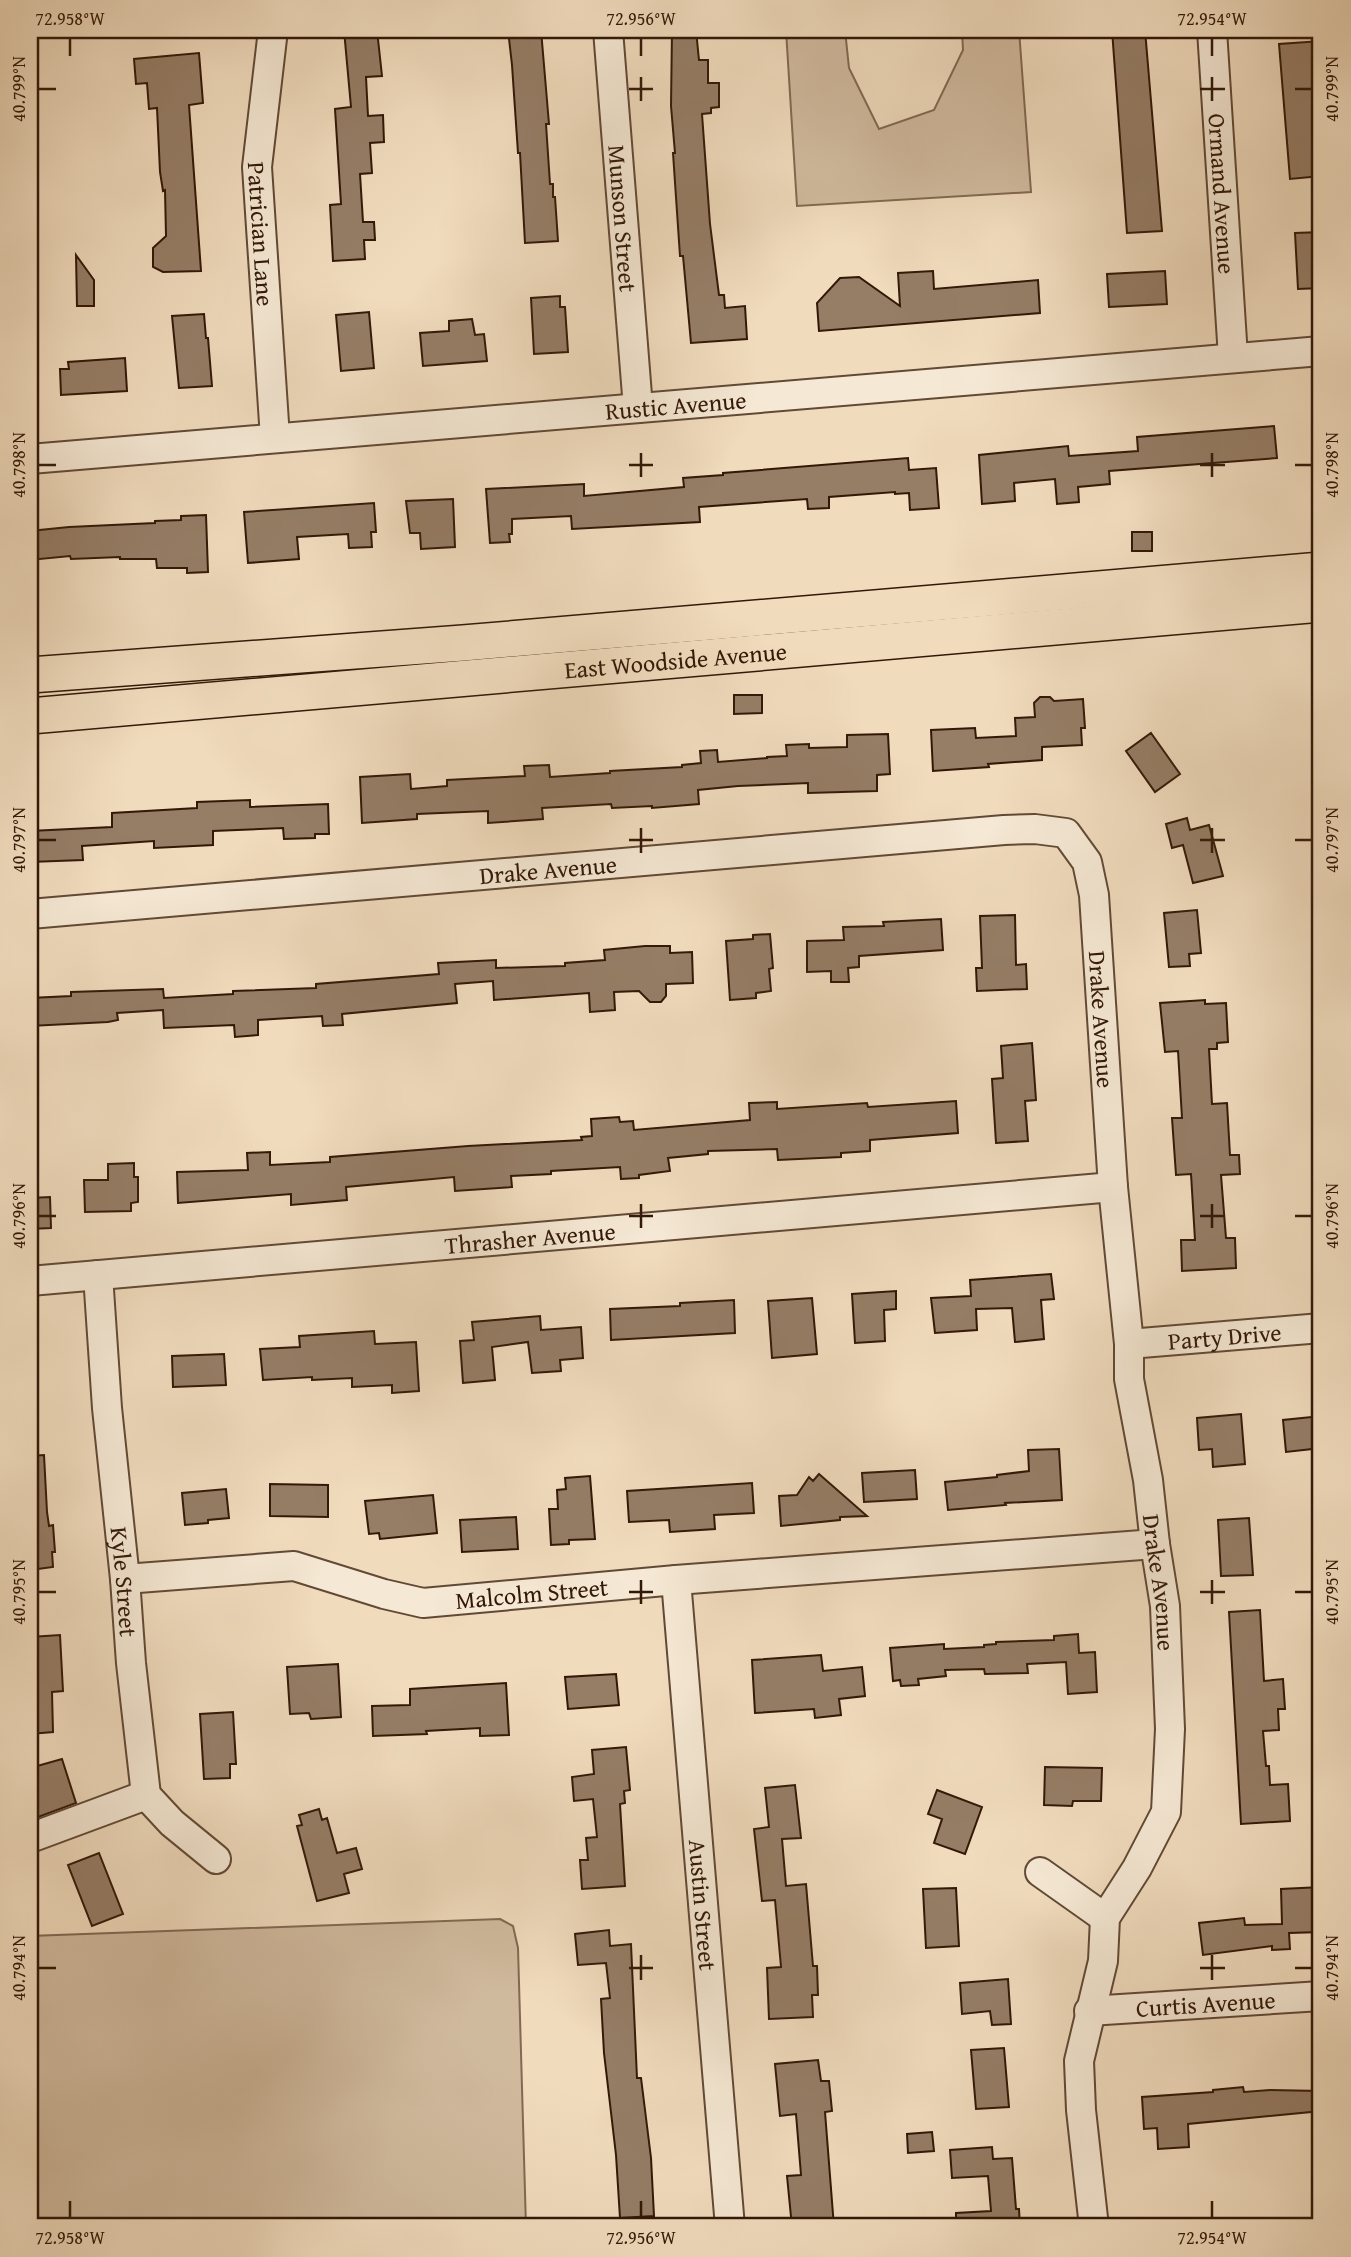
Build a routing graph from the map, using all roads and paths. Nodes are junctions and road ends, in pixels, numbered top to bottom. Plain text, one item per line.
1 (273, 30) edge
2 (608, 30) edge
3 (1212, 30) edge
4 (1321, 351) edge
5 (1233, 357) junction
6 (638, 408) junction
7 (275, 438) junction
8 (30, 459) edge
9 (1321, 570) edge
10 (1321, 604) edge
11 (30, 675) edge
12 (30, 716) edge
13 (30, 914) edge
14 (1114, 1187) junction
15 (98, 1275) junction
16 (30, 1280) edge
17 (1321, 1328) edge
18 (1129, 1343) junction
19 (1155, 1544) junction
20 (125, 1579) junction
21 (676, 1580) junction
22 (146, 1795) junction
23 (30, 1838) edge
24 (216, 1859) dead end
25 (1040, 1872) dead end
26 (1105, 1918) junction
27 (1321, 1996) edge
28 (1090, 2011) junction
29 (730, 2227) edge
30 (1094, 2227) edge

1 - 7 street, Patrician Lane
2 - 6 street, Munson Street
3 - 5 street, Ormand Avenue
4 - 5 street, Rustic Avenue
5 - 6 street, Rustic Avenue
6 - 7 street, Rustic Avenue
7 - 8 street, Rustic Avenue
9 - 11 main road, East Woodside Avenue
10 - 12 main road, East Woodside Avenue
13 - 14 street, Drake Avenue
14 - 15 street, Thrasher Avenue
14 - 18 street, Drake Avenue
15 - 16 street, Thrasher Avenue
15 - 20 street, Kyle Street
17 - 18 street, Party Drive
18 - 19 street, Drake Avenue
19 - 21 street, Malcolm Street
19 - 26 street, Drake Avenue
20 - 21 street, Malcolm Street
20 - 22 street, Kyle Street
21 - 29 street, Austin Street
22 - 23 street
22 - 24 street
25 - 26 street
26 - 28 street
27 - 28 street, Curtis Avenue
28 - 30 street

